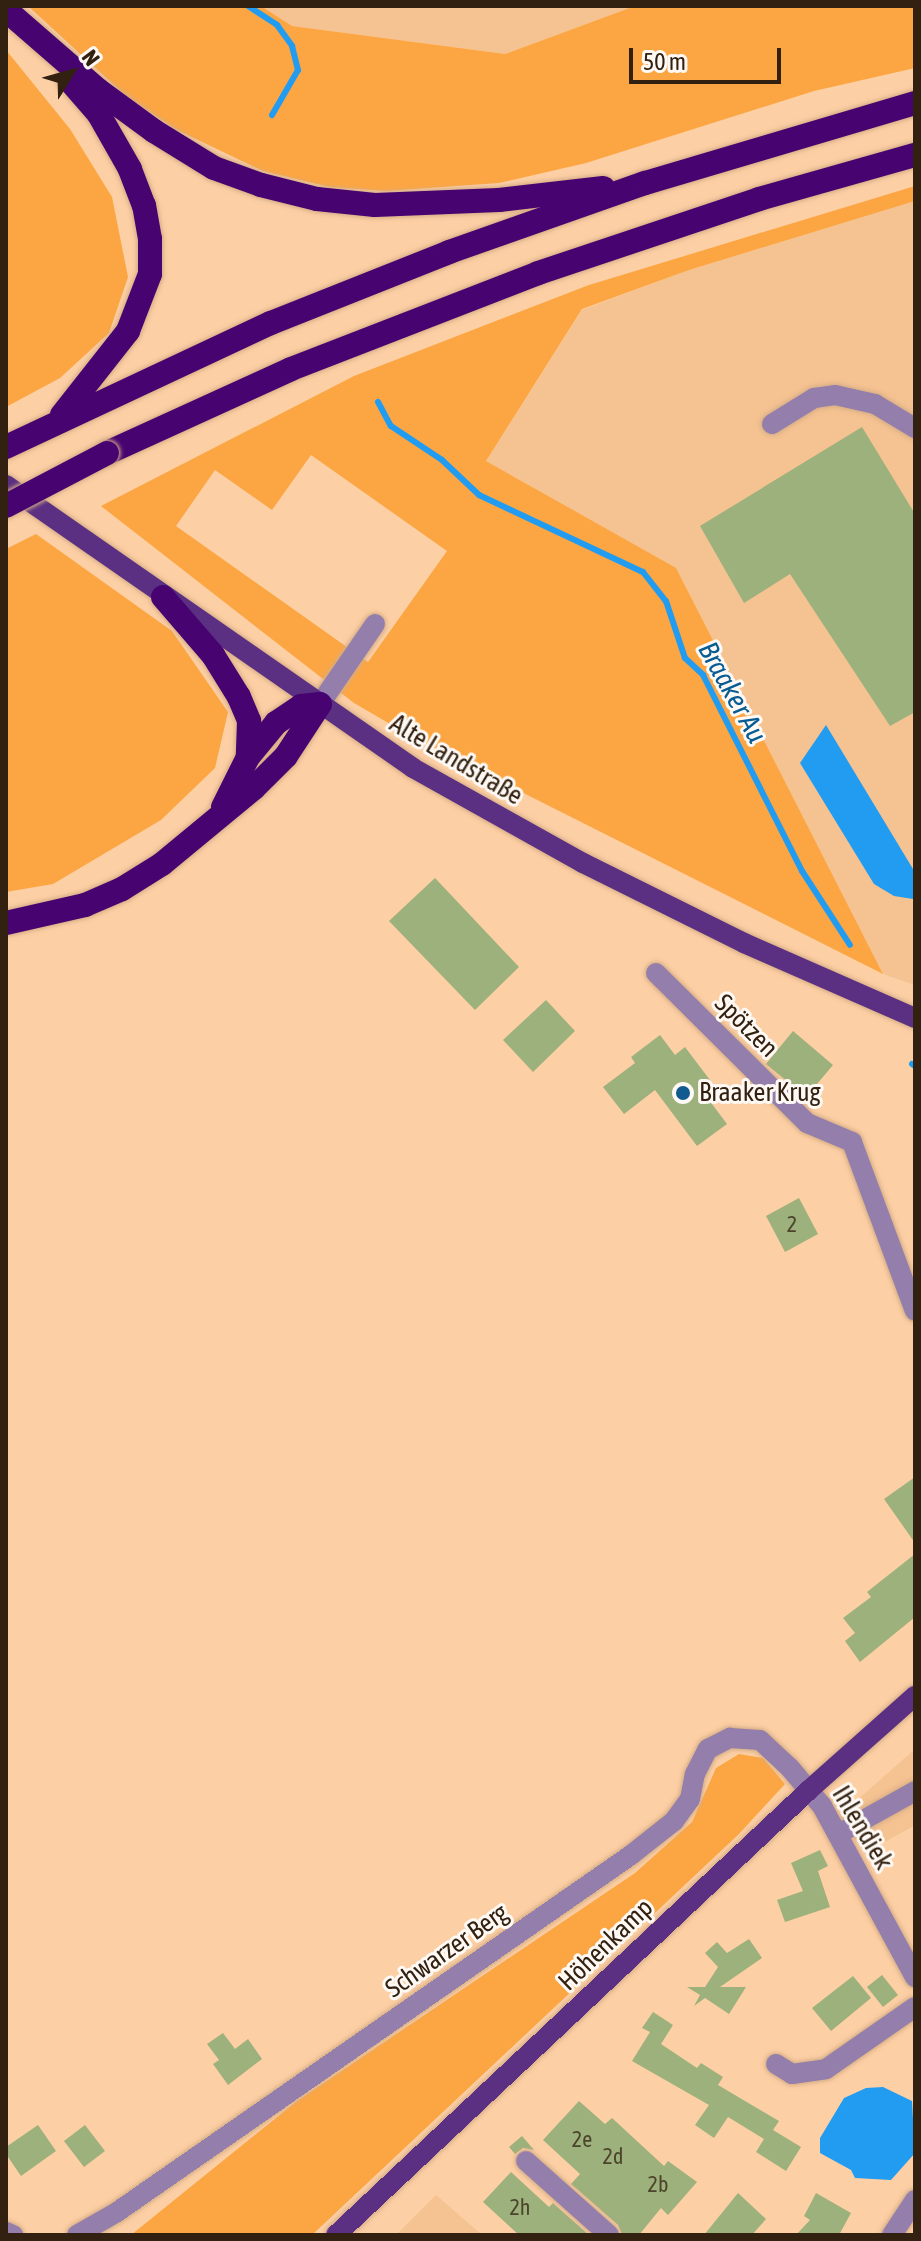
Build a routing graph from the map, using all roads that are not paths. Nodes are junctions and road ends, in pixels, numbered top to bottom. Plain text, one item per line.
1 (12, 14) edge
2 (915, 103) edge
3 (915, 155) edge
4 (645, 183) junction
5 (57, 421) junction
6 (772, 424) dead end
7 (915, 428) edge
8 (6, 447) edge
9 (6, 485) edge
10 (6, 506) edge
11 (163, 597) junction
12 (375, 624) dead end
13 (320, 704) junction
14 (248, 757) junction
15 (217, 817) junction
16 (12, 920) edge
17 (656, 973) dead end
18 (915, 1018) edge
19 (915, 1311) edge
20 (915, 1696) edge
21 (809, 1790) junction
22 (915, 1791) edge
23 (840, 1833) junction
24 (915, 1977) edge
25 (915, 2007) edge
26 (776, 2064) dead end
27 (526, 2161) dead end
28 (915, 2200) edge
29 (6, 2232) edge
30 (13, 2235) edge
31 (77, 2235) edge
32 (336, 2235) edge
33 (609, 2235) edge
34 (892, 2235) edge

1 - 4 highway
1 - 5 highway
2 - 4 highway
3 - 10 highway, bridge
4 - 5 highway
5 - 8 highway
6 - 7 street
9 - 11 main road, Alte Landstraße
11 - 13 main road, Alte Landstraße
11 - 14 highway
12 - 13 street
13 - 14 highway
13 - 15 highway
13 - 18 main road, Alte Landstraße
14 - 15 highway
15 - 16 highway
17 - 19 street, Spötzen
20 - 21 main road, Höhenkamp
21 - 23 street, Ihlendiek
21 - 31 street, Schwarzer Berg
21 - 32 main road, Höhenkamp
22 - 23 street
23 - 24 street, Ihlendiek
25 - 26 street
27 - 33 street
28 - 34 street
29 - 30 street

